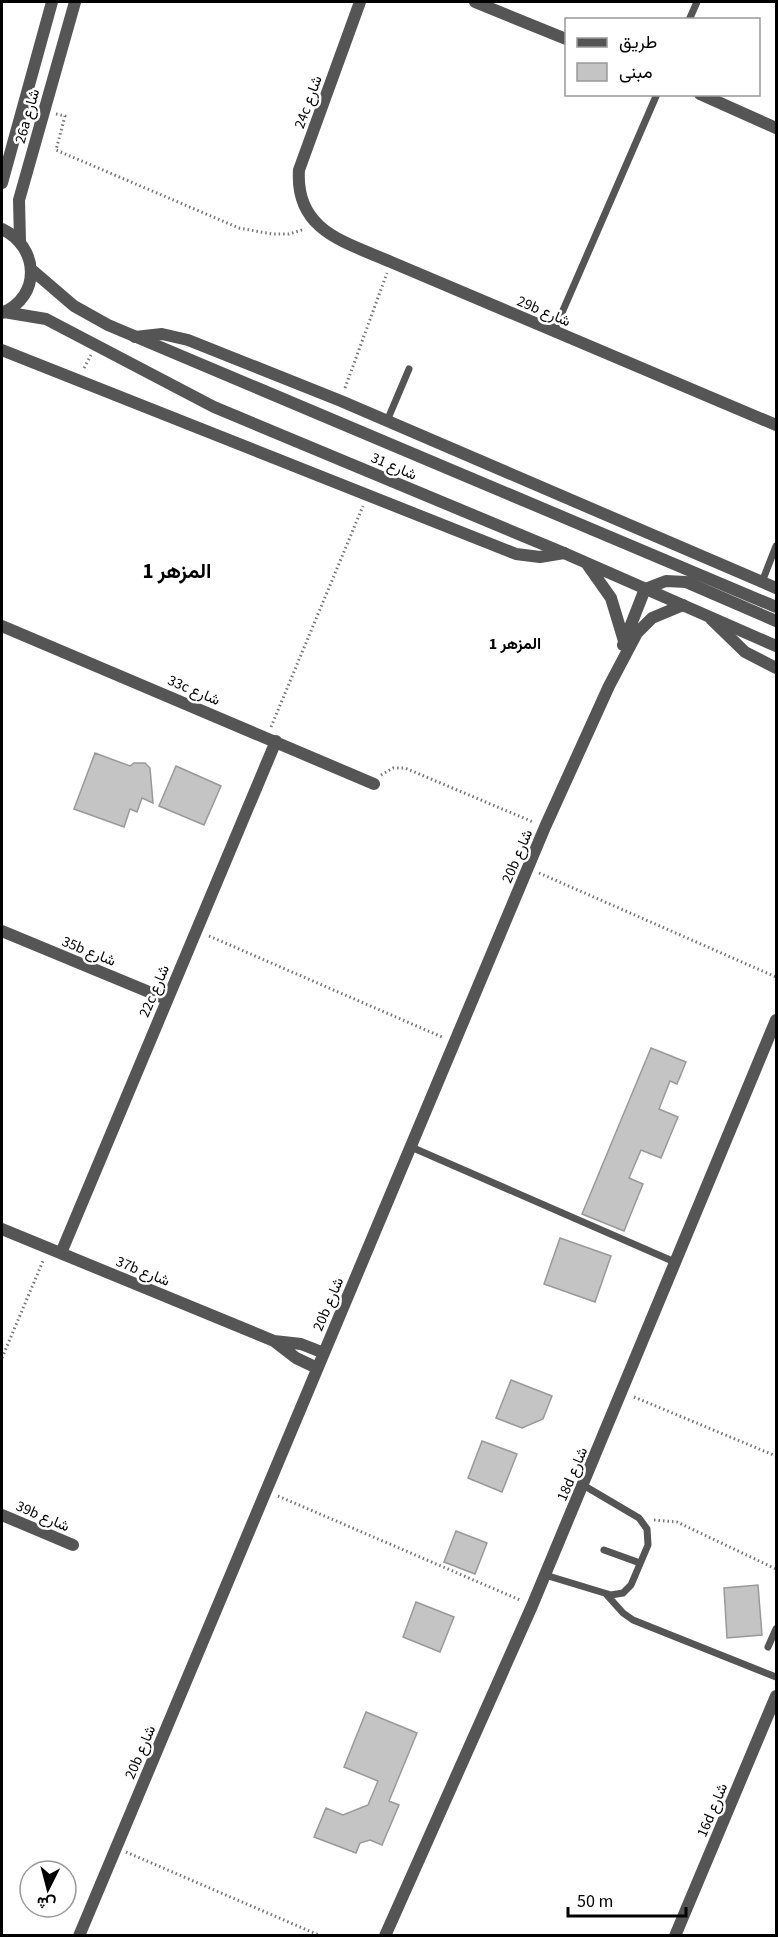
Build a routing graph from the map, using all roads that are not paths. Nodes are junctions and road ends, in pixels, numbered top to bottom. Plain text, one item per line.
1 (52, 2) edge
2 (75, 2) edge
3 (360, 2) edge
4 (475, 2) edge
5 (697, 2) edge
6 (690, 18) edge
7 (565, 38) edge
8 (656, 96) edge
9 (705, 96) edge
10 (777, 128) edge
11 (2, 183) edge
12 (307, 214) joint
13 (2, 229) edge
14 (20, 241) junction
15 (32, 270) junction
16 (3, 313) edge
17 (554, 331) junction
18 (135, 337) junction
19 (2, 350) edge
20 (410, 369) dead end
21 (387, 421) junction
22 (777, 425) edge
23 (777, 546) edge
24 (564, 553) junction
25 (585, 561) junction
26 (762, 582) junction
27 (777, 588) edge
28 (645, 589) junction
29 (683, 605) junction
30 (777, 607) edge
31 (708, 616) junction
32 (777, 621) edge
33 (2, 626) edge
34 (624, 641) junction
35 (777, 646) edge
36 (777, 668) edge
37 (609, 686) junction
38 (272, 739) junction
39 (374, 784) road end
40 (2, 931) edge
41 (166, 999) junction
42 (777, 1020) edge
43 (411, 1147) junction
44 (2, 1229) edge
45 (61, 1254) junction
46 (677, 1263) junction
47 (274, 1341) junction
48 (324, 1353) junction
49 (318, 1368) junction
50 (583, 1485) junction
51 (2, 1515) edge
52 (73, 1545) dead end
53 (604, 1550) dead end
54 (640, 1563) junction
55 (545, 1575) junction
56 (606, 1594) junction
57 (776, 1632) edge
58 (768, 1647) dead end
59 (777, 1677) edge
60 (776, 1701) edge
61 (79, 1935) edge
62 (385, 1935) edge
63 (675, 1935) edge

1 - 11 street, 26a شارع
2 - 14 street, 26a شارع
3 - 12 street, 24c شارع
4 - 7 street
5 - 6 lane
8 - 17 lane
9 - 10 street
12 - 17 street, 29b شارع
13 - 14 street
14 - 15 street
15 - 16 street
15 - 18 street, شارع 31
16 - 24 street, شارع 31
17 - 22 street, 29b شارع
18 - 21 street
18 - 30 street, شارع 31
19 - 24 street
20 - 21 lane
21 - 26 street
23 - 26 lane
24 - 25 street, شارع 31
25 - 28 street, شارع 31
25 - 34 street
26 - 27 street
28 - 29 street, شارع 31
28 - 32 street
28 - 34 street, 20b شارع
29 - 31 street, شارع 31
29 - 37 street, 20b شارع
31 - 35 street, شارع 31
31 - 36 street
33 - 38 street, 33c شارع
34 - 37 street, 20b شارع
37 - 43 street, 20b شارع
38 - 39 street, 33c شارع
38 - 41 street, 22c شارع
40 - 41 street, 35b شارع
41 - 45 street, 22c شارع
42 - 46 street, 18d شارع
43 - 46 lane
43 - 48 street, 20b شارع
44 - 45 street, 37b شارع
45 - 47 street, 37b شارع
46 - 50 street, 18d شارع
47 - 48 street, 37b شارع
47 - 49 street, 37b شارع
48 - 49 street, 20b شارع
49 - 61 street, 20b شارع
50 - 54 lane
50 - 55 street, 18d شارع
51 - 52 street, 39b شارع
53 - 54 lane
54 - 56 lane
55 - 56 lane
55 - 62 street, 18d شارع
56 - 59 lane
57 - 58 lane
60 - 63 street, 16d شارع

